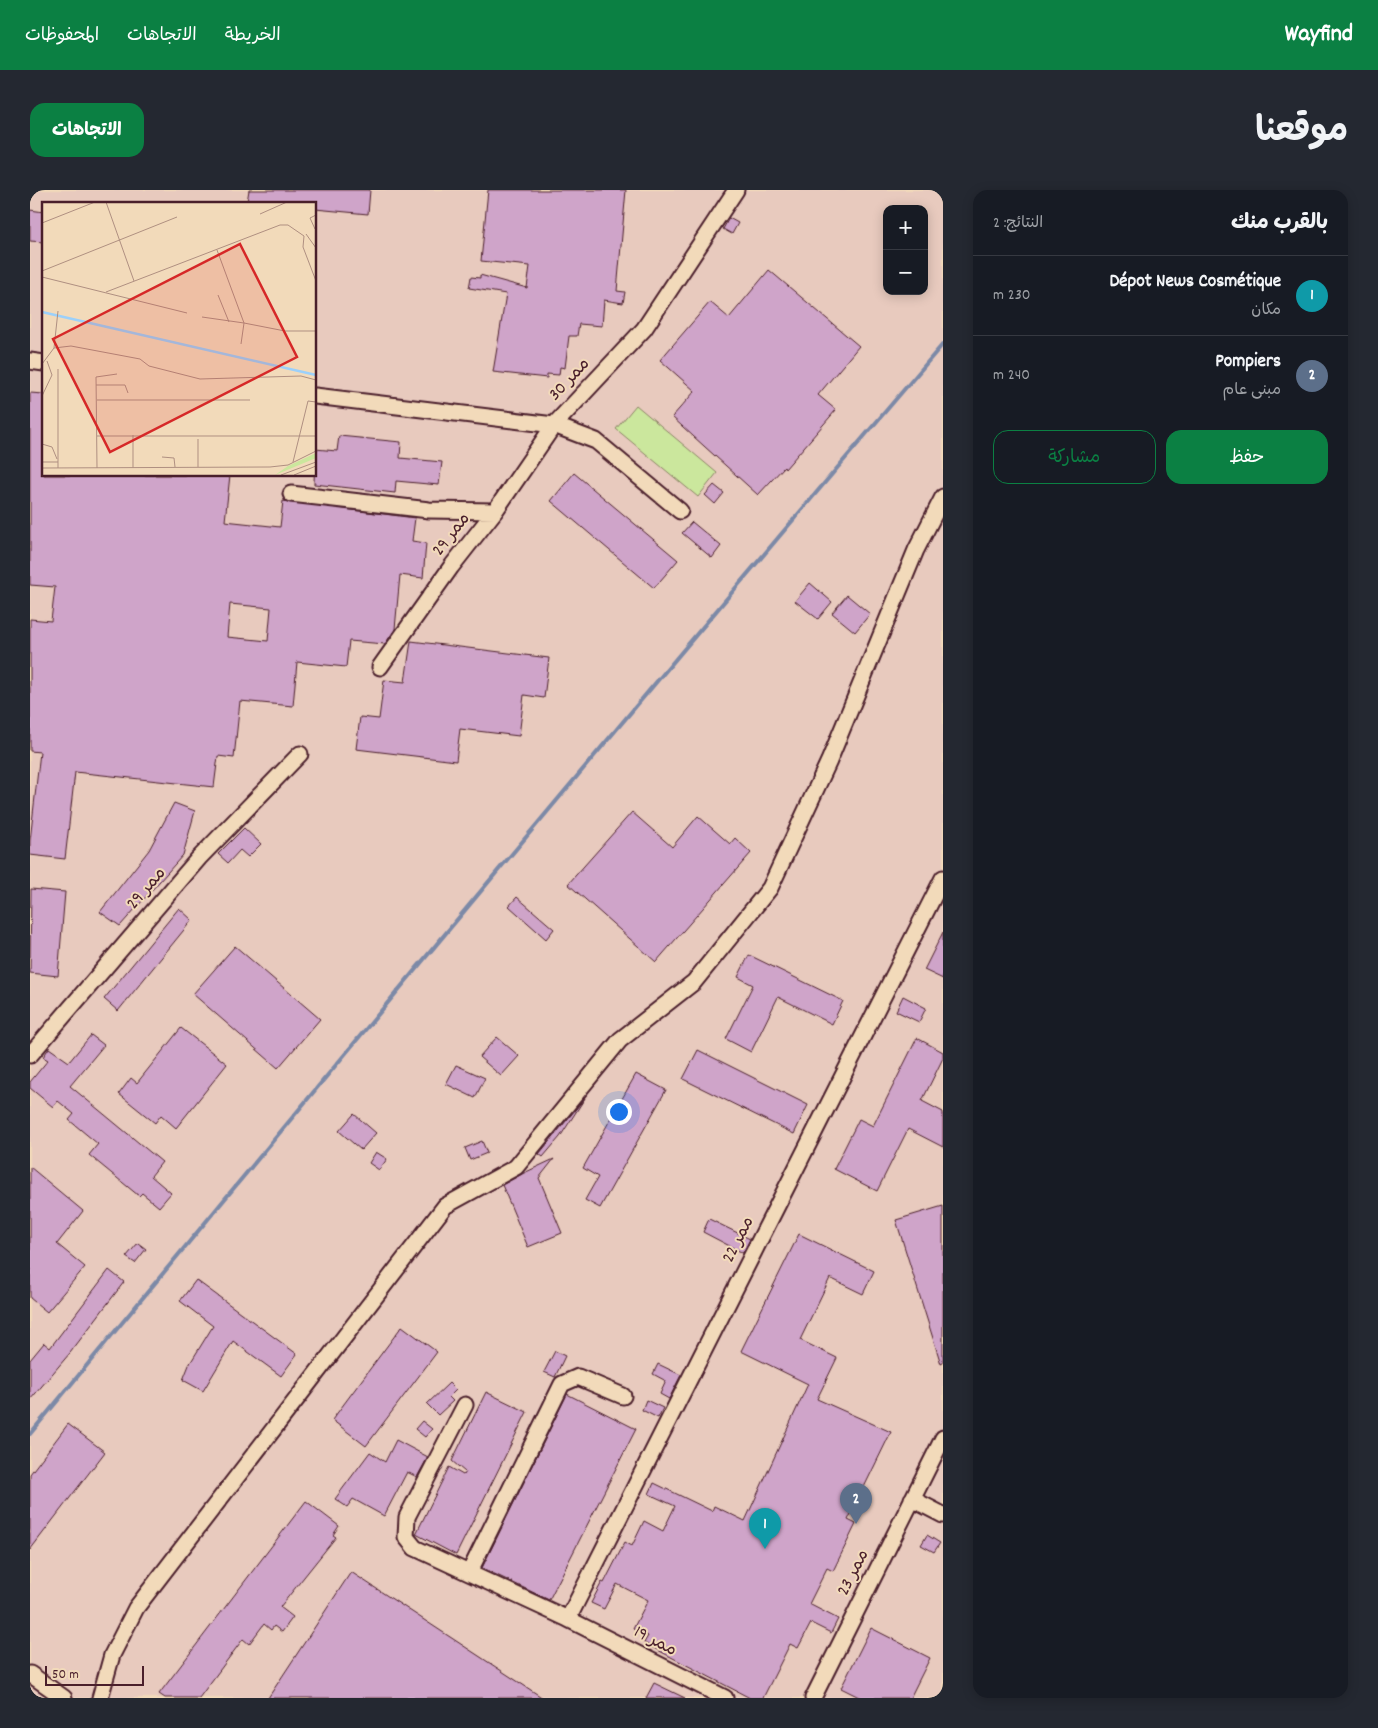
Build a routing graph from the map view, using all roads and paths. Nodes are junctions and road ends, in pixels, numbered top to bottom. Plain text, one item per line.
1 (736, 190) edge
2 (316, 396) edge
3 (554, 425) junction
4 (291, 494) dead end
5 (943, 497) edge
6 (495, 511) junction
7 (680, 511) dead end
8 (380, 667) dead end
9 (300, 754) dead end
10 (943, 878) edge
11 (30, 1055) edge
12 (623, 1396) dead end
13 (465, 1405) dead end
14 (943, 1438) edge
15 (912, 1500) junction
16 (943, 1516) edge
17 (469, 1573) junction
18 (568, 1619) junction
19 (30, 1674) edge
20 (64, 1698) edge
21 (100, 1698) edge
22 (724, 1698) edge
23 (812, 1698) edge

1 - 3 lane, ممر 30
2 - 3 lane, ممر 30
3 - 6 lane, ممر 29
3 - 7 lane
4 - 6 lane
5 - 21 lane
6 - 8 lane, ممر 29
9 - 11 lane, ممر 29
10 - 18 lane, ممر 22
12 - 17 lane
13 - 17 lane, ممر 19
14 - 15 lane, ممر 23
15 - 16 lane
15 - 23 lane, ممر 23
17 - 18 lane, ممر 19
18 - 22 lane, ممر 19
19 - 20 lane

